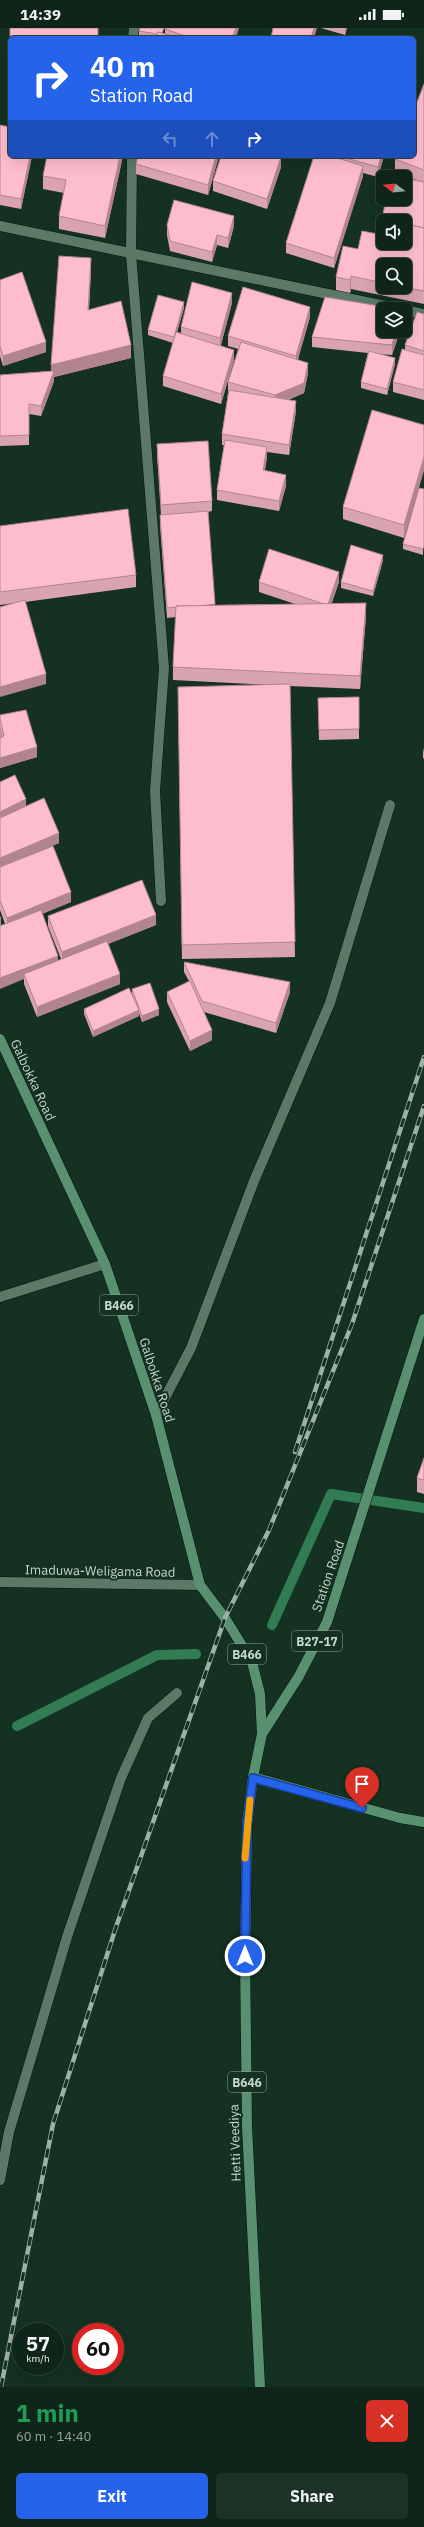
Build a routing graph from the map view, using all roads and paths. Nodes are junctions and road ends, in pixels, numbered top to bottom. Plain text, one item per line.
1 (132, 158) edge
2 (0, 226) edge
3 (130, 254) junction
4 (376, 304) edge
5 (412, 311) edge
6 (424, 314) edge
7 (390, 805) dead end
8 (161, 901) dead end
9 (0, 1039) edge
10 (105, 1264) junction
11 (0, 1297) edge
12 (424, 1319) edge
13 (156, 1415) junction
14 (0, 1582) edge
15 (200, 1585) junction
16 (177, 1693) dead end
17 (262, 1734) junction
18 (253, 1778) junction
19 (424, 1822) edge
20 (4, 2133) edge
21 (0, 2180) edge
22 (260, 2387) edge

1 - 3 street
2 - 3 street
3 - 4 street
3 - 8 street
5 - 6 street
7 - 13 street
9 - 10 main road, Galbokka Road / B466
10 - 11 street
10 - 13 main road, Galbokka Road / B466
12 - 17 main road, Station Road / B27-17
13 - 15 main road, Galbokka Road / B466
14 - 15 street, Imaduwa-Weligama Road
15 - 17 main road, Galbokka Road / B466
16 - 20 street
17 - 18 main road, Station Road / B466
18 - 19 main road
18 - 22 main road, Hetti Veediya / B646
20 - 21 street

